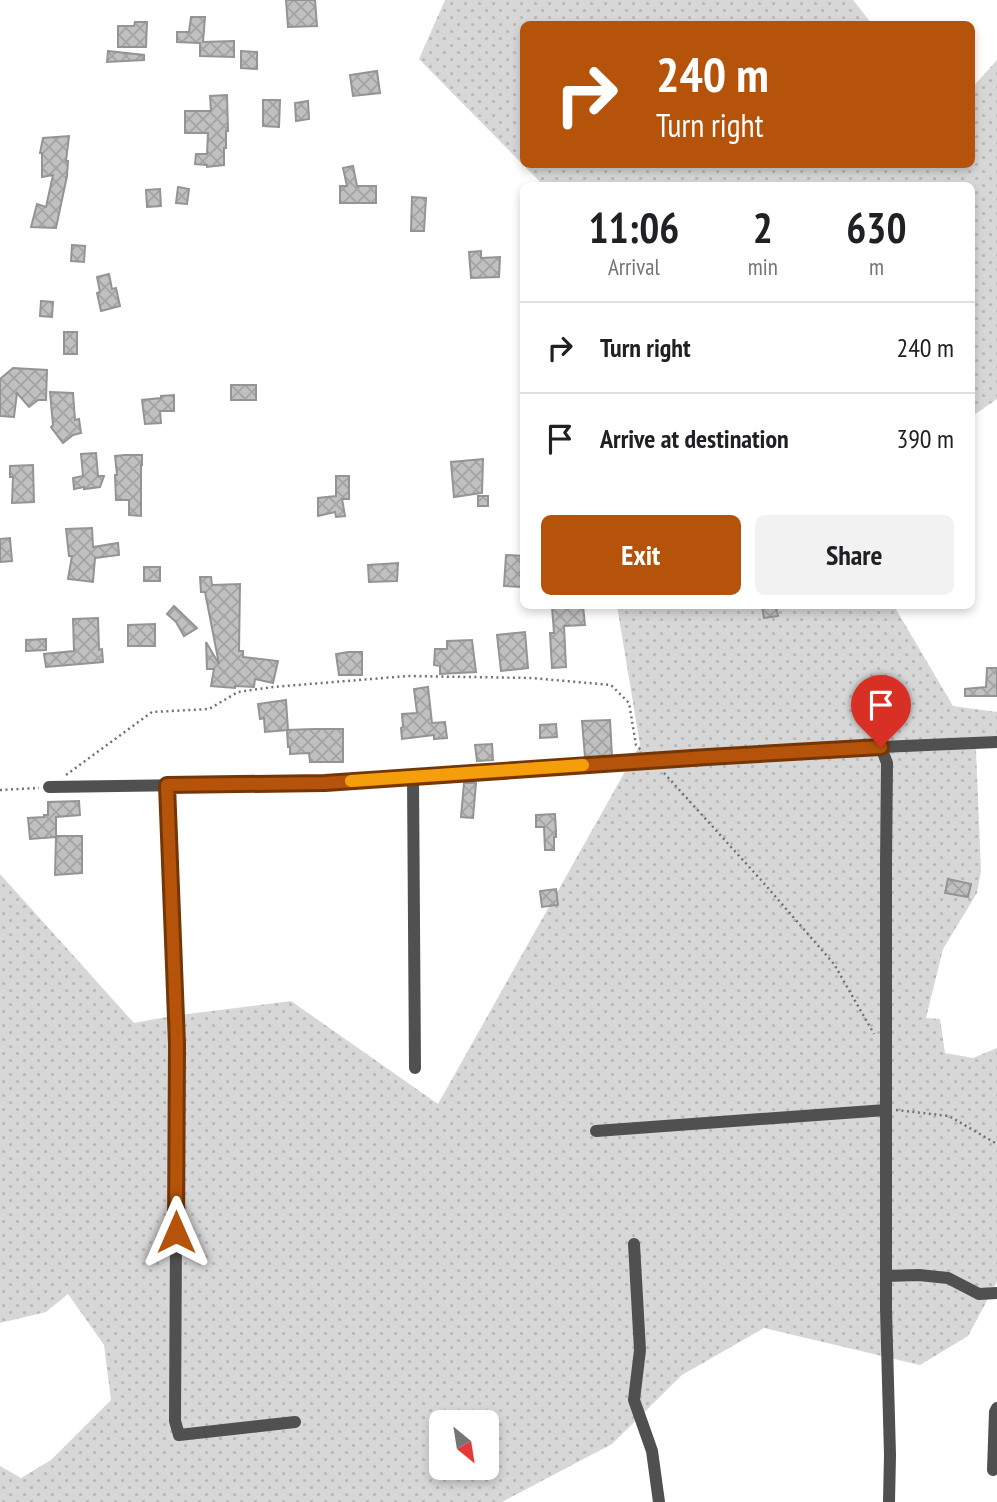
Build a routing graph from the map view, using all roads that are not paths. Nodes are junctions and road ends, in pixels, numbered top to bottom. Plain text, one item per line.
1 (997, 742) edge
2 (881, 747) junction
3 (413, 777) junction
4 (167, 785) junction
5 (49, 788) dead end
6 (415, 1068) dead end
7 (886, 1110) junction
8 (596, 1131) dead end
9 (634, 1244) dead end
10 (886, 1276) junction
11 (997, 1293) edge
12 (997, 1408) edge
13 (295, 1422) dead end
14 (993, 1470) dead end
15 (659, 1502) edge
16 (889, 1502) edge

1 - 2 street
2 - 3 street
2 - 7 street
3 - 4 street
3 - 6 street
4 - 5 street
4 - 13 street
7 - 8 street
7 - 10 street
9 - 15 street
10 - 11 street
10 - 16 street
12 - 14 street

